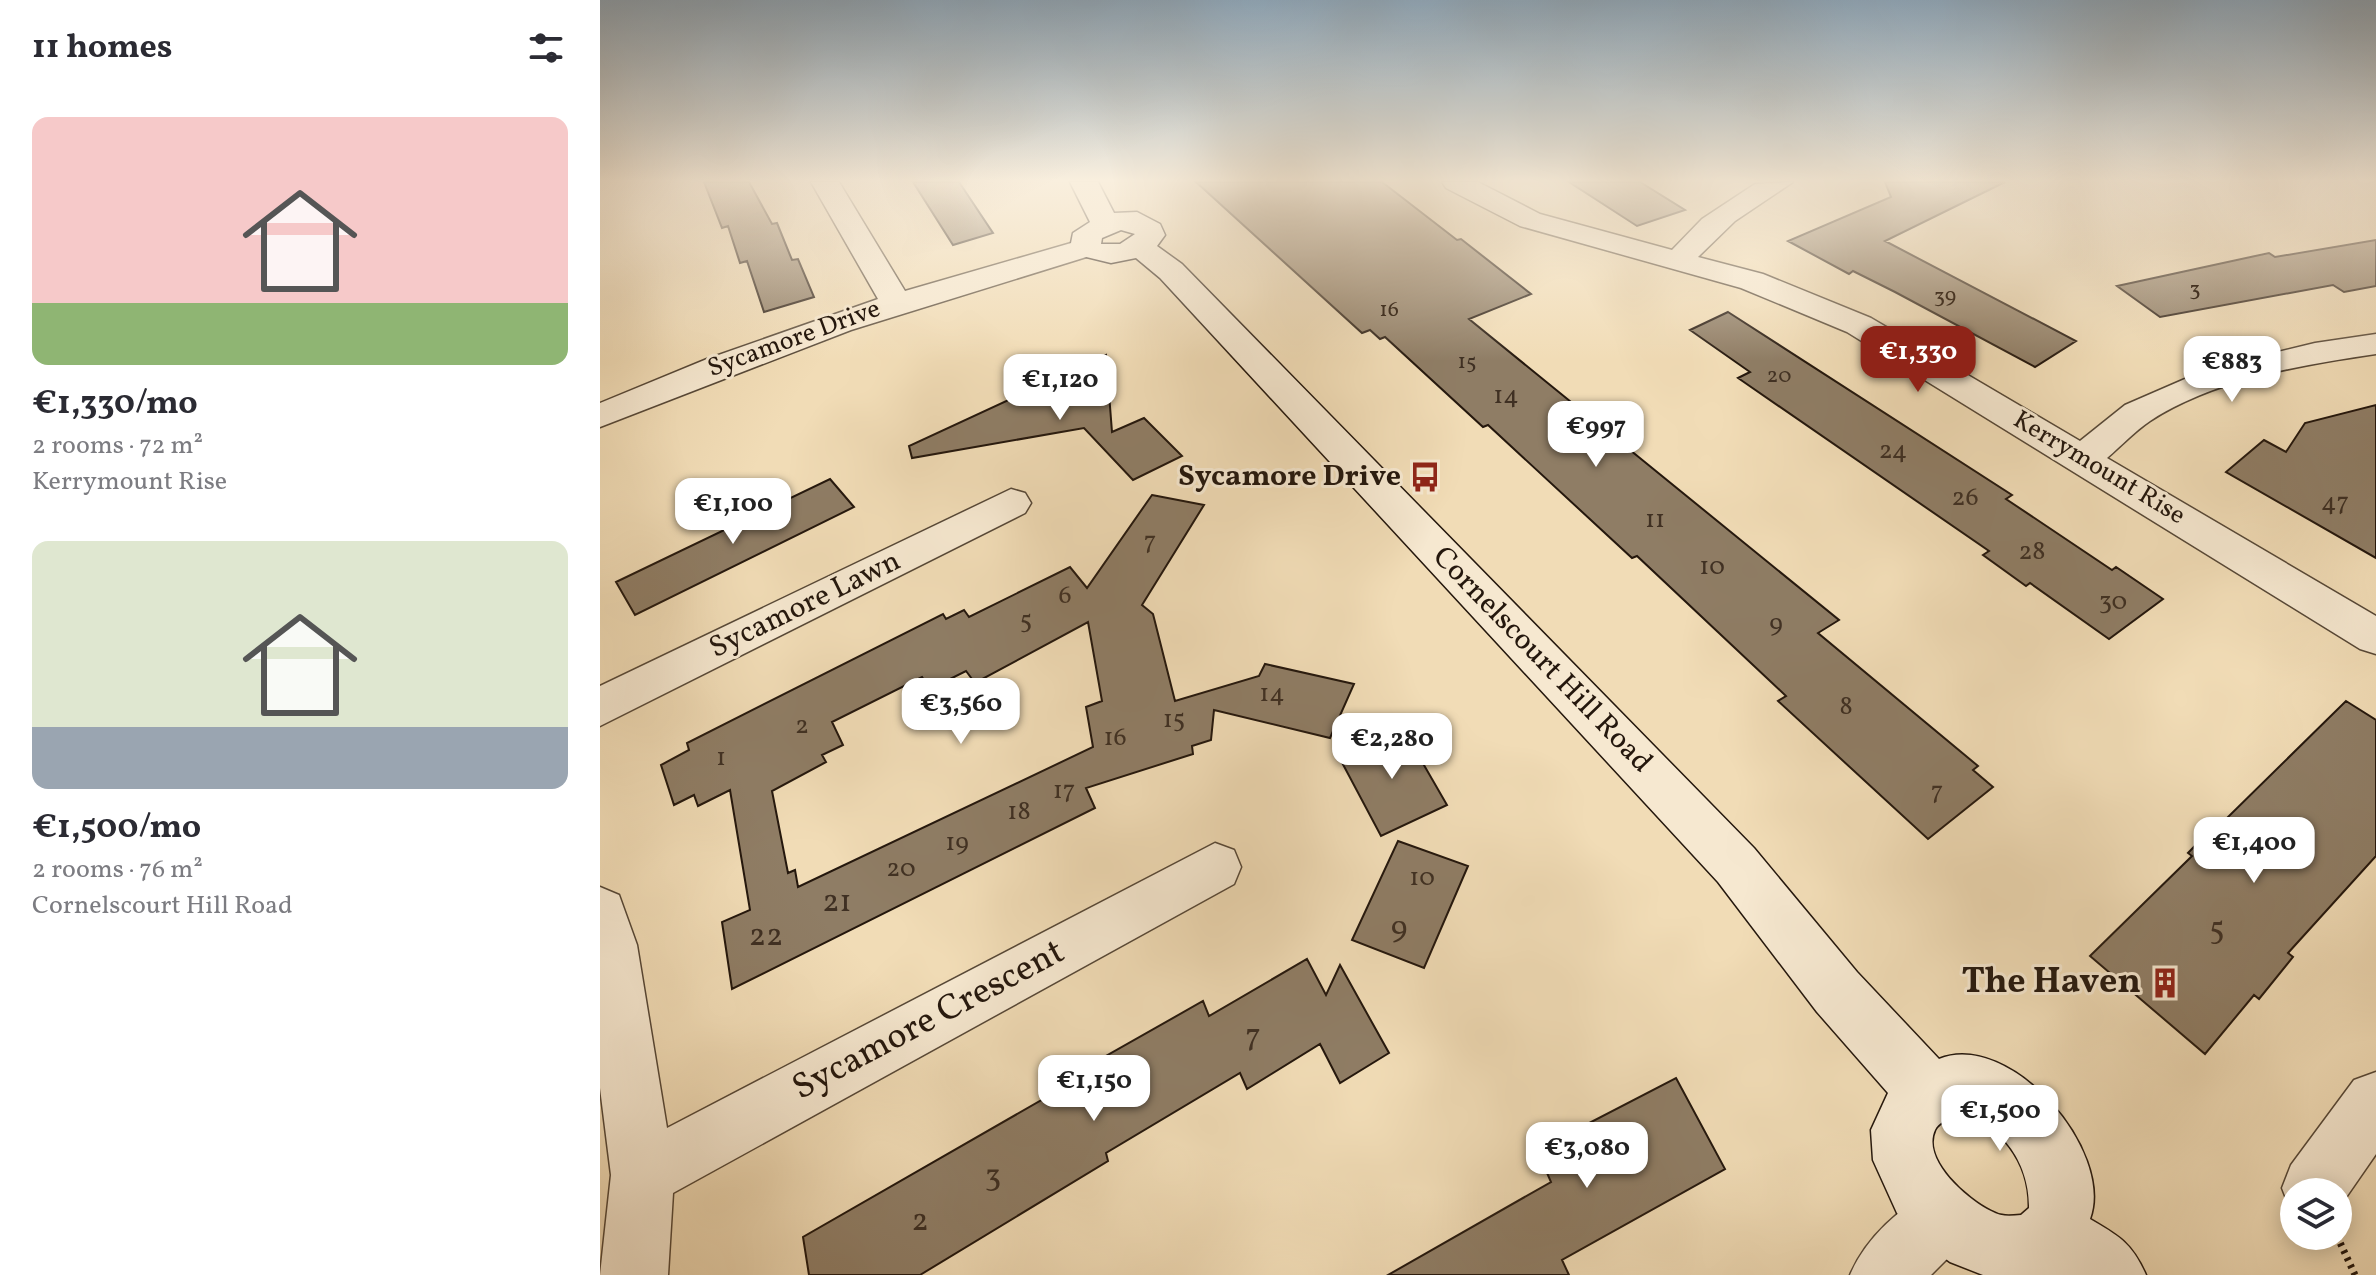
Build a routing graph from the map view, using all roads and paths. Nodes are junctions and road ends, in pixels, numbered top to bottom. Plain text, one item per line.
1 (860, 242) edge
2 (1104, 242) edge
3 (1113, 242) edge
4 (1611, 242) edge
5 (1694, 242) edge
6 (1680, 260) junction
7 (896, 302) junction
8 (2376, 344) edge
9 (600, 416) edge
10 (2083, 458) junction
11 (1011, 503) dead end
12 (2376, 637) edge
13 (600, 707) edge
14 (1215, 867) dead end
15 (600, 913) edge
16 (1928, 1092) junction
17 (2376, 1102) edge
18 (643, 1175) junction
19 (2341, 1178) edge
20 (1937, 1223) junction
21 (2050, 1232) junction
22 (2343, 1250) edge
23 (634, 1275) edge
24 (1884, 1275) edge
25 (2112, 1275) edge
26 (2355, 1275) edge

1 - 7 street
2 - 7 street, Sycamore Drive
3 - 16 street, Cornelscourt Hill Road
4 - 6 street, Kerrymount Rise
5 - 6 street
6 - 10 street, Kerrymount Rise
7 - 9 street, Sycamore Drive
8 - 10 street
10 - 12 street, Kerrymount Rise
11 - 13 street, Sycamore Lawn
14 - 18 street, Sycamore Crescent
15 - 18 street
16 - 20 street
16 - 21 street
17 - 19 street
18 - 23 street
20 - 21 street
20 - 24 street
21 - 25 street
22 - 26 path

